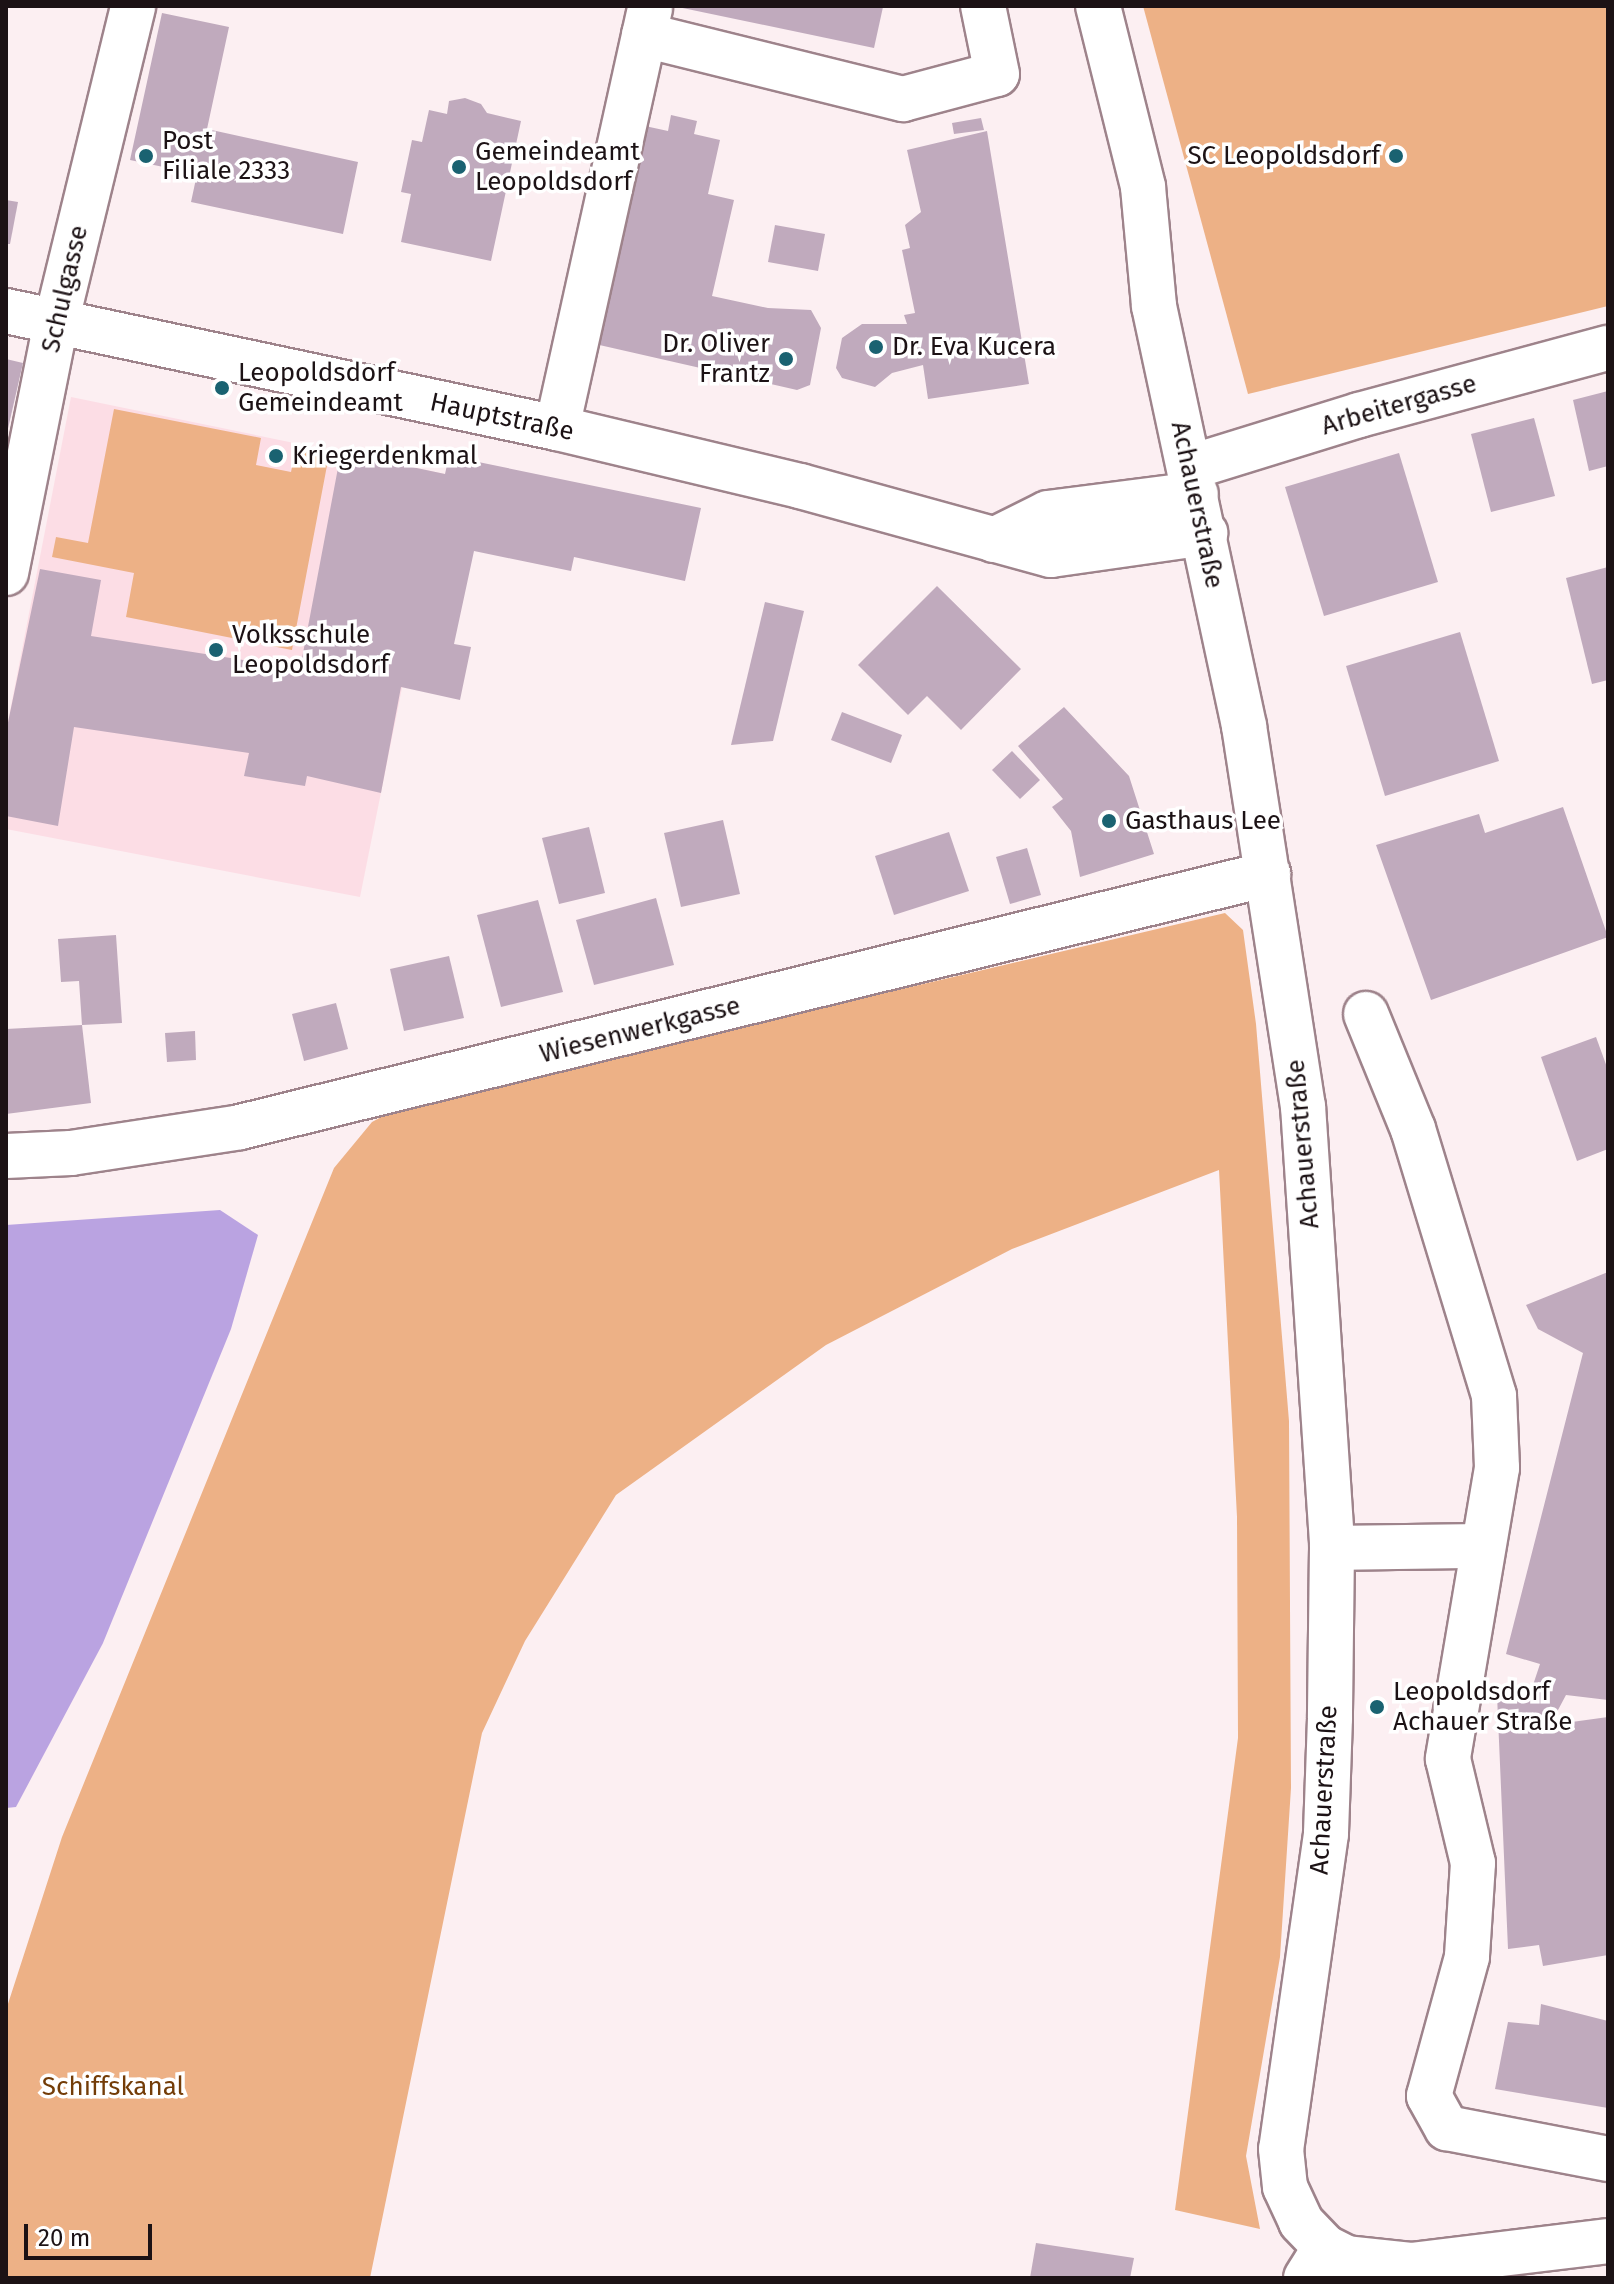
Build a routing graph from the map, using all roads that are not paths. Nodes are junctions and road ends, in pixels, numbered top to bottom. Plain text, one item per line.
1 (133, 6) edge
2 (983, 6) edge
3 (1098, 6) edge
4 (647, 21) edge
5 (6, 311) edge
6 (56, 323) junction
7 (1608, 348) edge
8 (557, 428) junction
9 (1197, 498) junction
10 (6, 573) edge
11 (1268, 874) junction
12 (1366, 1014) dead end
13 (6, 1156) edge
14 (1480, 1546) junction
15 (1332, 1548) junction
16 (1608, 2159) edge
17 (1608, 2241) edge
18 (1315, 2263) edge

1 - 6 street, Schulgasse
2 - 4 street
3 - 9 street, Achauerstraße
4 - 8 street
5 - 6 street, Hauptstraße
6 - 8 street, Hauptstraße
6 - 10 street, Schulgasse
7 - 9 street, Arbeitergasse
8 - 9 street, Hauptstraße
9 - 11 street, Achauerstraße
11 - 13 street, Wiesenwerkgasse
11 - 15 street, Achauerstraße
12 - 14 street
14 - 15 street
14 - 16 street
15 - 18 street, Achauerstraße
17 - 18 street

